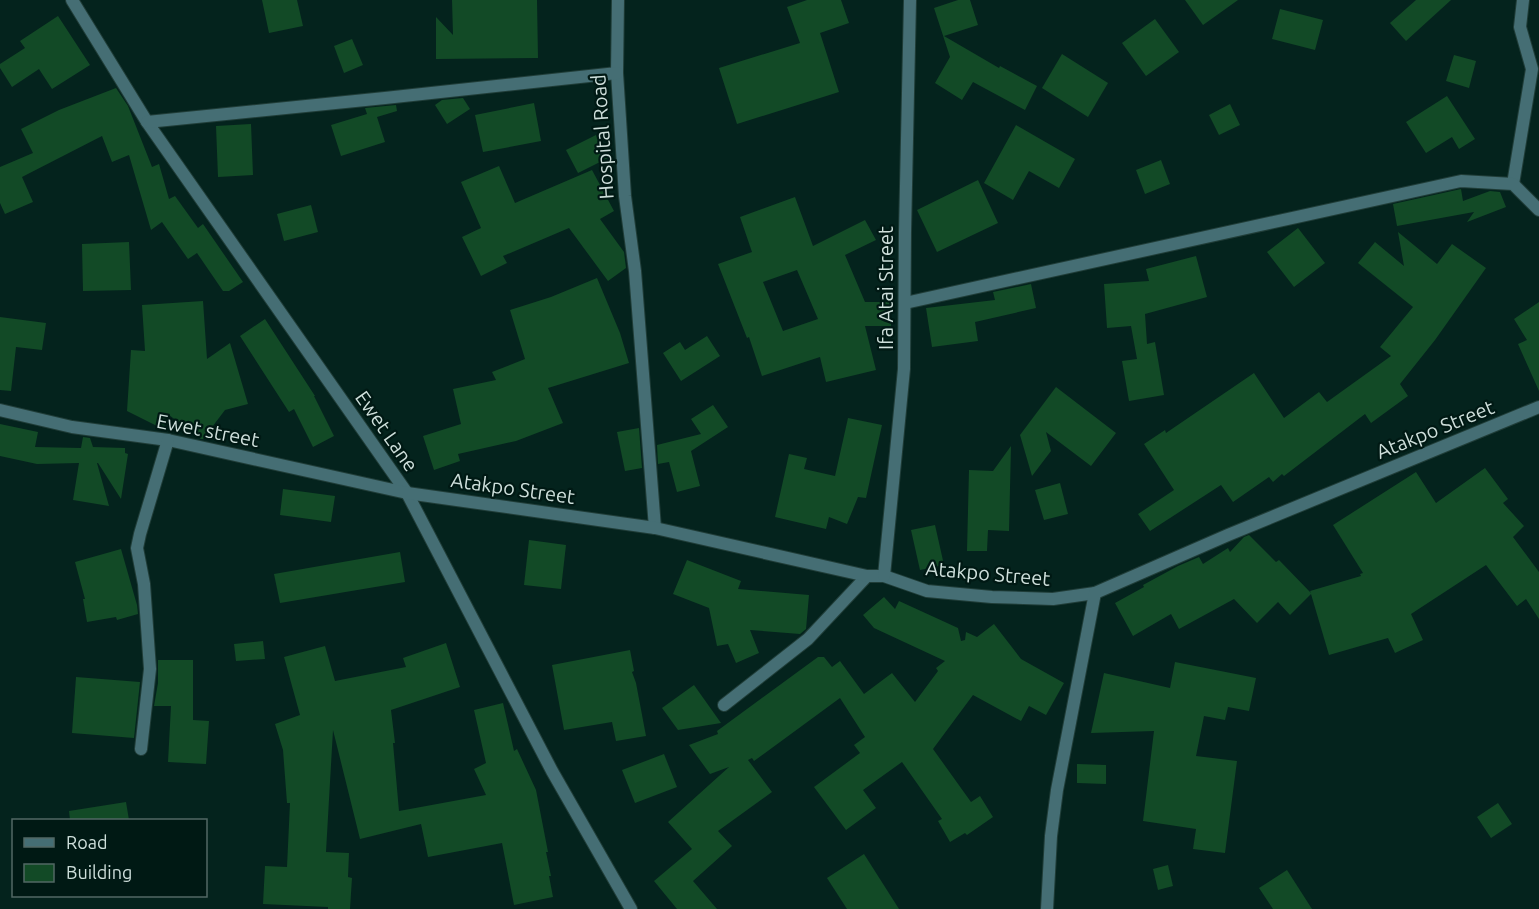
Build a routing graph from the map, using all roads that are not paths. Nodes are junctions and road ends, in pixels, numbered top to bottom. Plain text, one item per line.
1 (72, 0) edge
2 (618, 0) edge
3 (910, 0) edge
4 (1523, 0) edge
5 (617, 73) junction
6 (147, 122) junction
7 (1513, 184) junction
8 (1539, 210) edge
9 (905, 303) junction
10 (1539, 407) edge
11 (0, 410) edge
12 (168, 440) junction
13 (407, 493) junction
14 (655, 528) junction
15 (867, 576) junction
16 (884, 576) junction
17 (1095, 593) junction
18 (724, 705) dead end
19 (141, 749) dead end
20 (631, 909) edge
21 (1047, 909) edge

1 - 6 street, Ewet Lane
2 - 5 street, Hospital Road
3 - 9 street, Ifa Atai Street
4 - 7 street
5 - 6 street
5 - 14 street, Hospital Road
6 - 13 street, Ewet Lane
7 - 8 street
7 - 9 street
9 - 16 street, Ifa Atai Street
10 - 17 street, Atakpo Street
11 - 12 street, Ewet street
12 - 13 street, Ewet street
12 - 19 street
13 - 14 street, Atakpo Street
13 - 20 street, Ewet Lane
14 - 15 street, Atakpo Street
15 - 16 street, Atakpo Street
15 - 18 street
16 - 17 street, Atakpo Street
17 - 21 street

